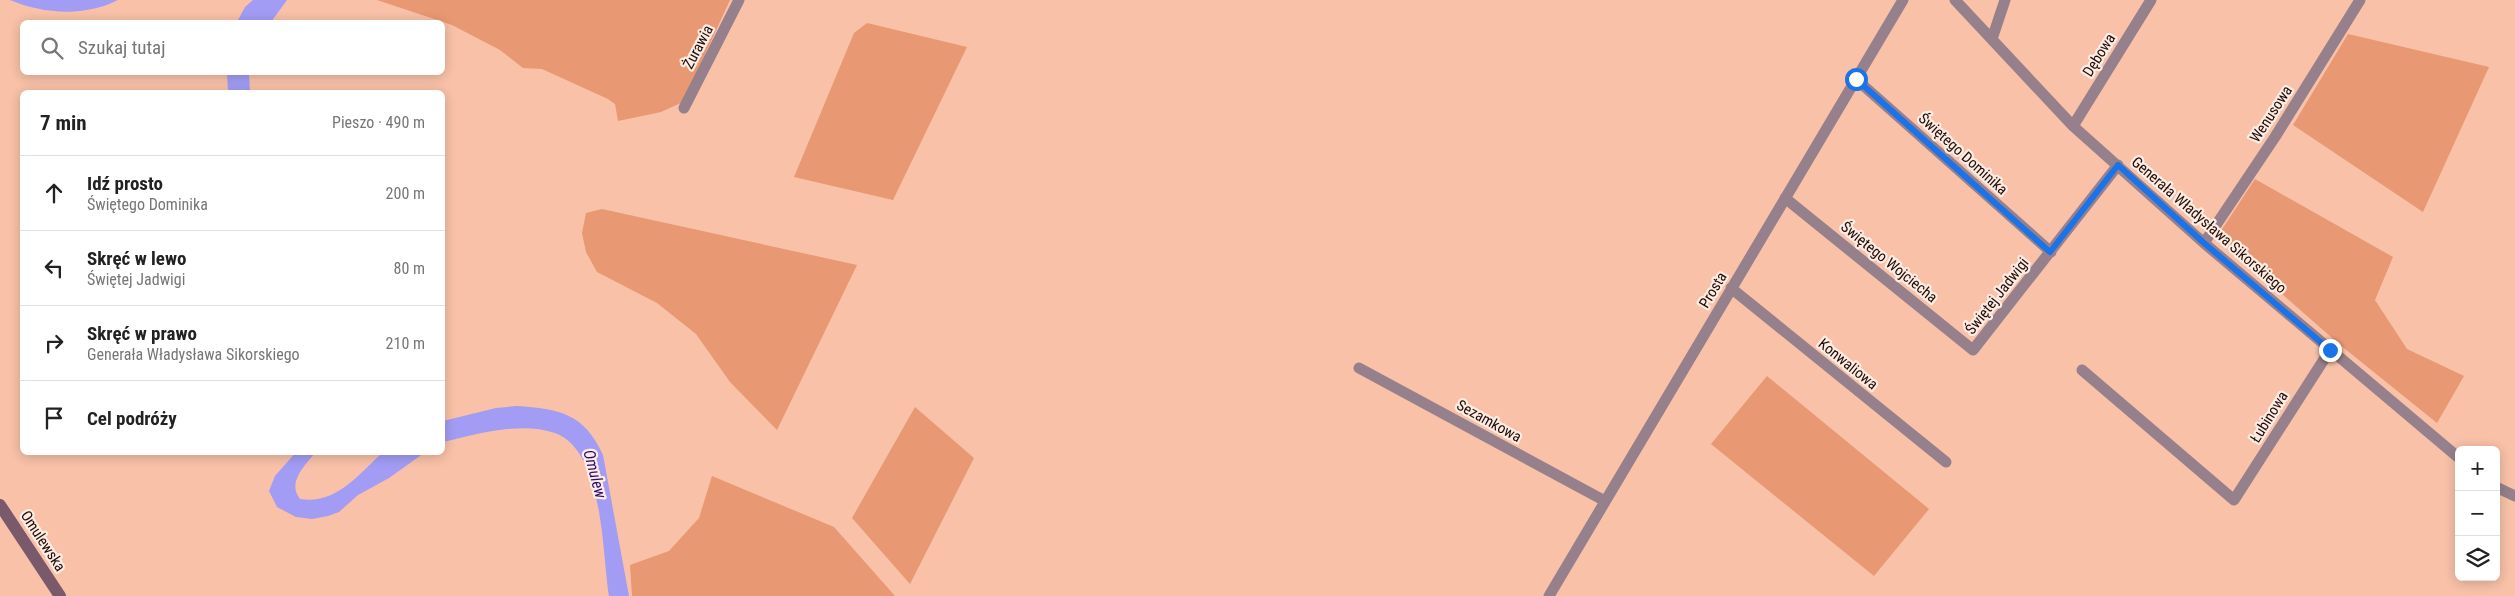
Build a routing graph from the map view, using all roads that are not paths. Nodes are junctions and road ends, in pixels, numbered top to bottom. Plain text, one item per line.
1 (738, 0) edge
2 (1903, 0) edge
3 (1954, 0) edge
4 (2006, 0) edge
5 (2151, 0) edge
6 (2360, 0) edge
7 (1992, 39) junction
8 (1856, 79) junction
9 (684, 108) dead end
10 (2073, 126) junction
11 (2118, 165) junction
12 (1785, 198) junction
13 (2204, 243) junction
14 (2050, 252) junction
15 (1731, 288) junction
16 (1973, 350) joint
17 (2330, 350) junction
18 (1359, 368) dead end
19 (2082, 370) dead end
20 (2455, 455) edge
21 (1946, 462) dead end
22 (2500, 488) edge
23 (2515, 496) edge
24 (1605, 501) junction
25 (0, 505) edge
26 (60, 596) edge
27 (1549, 596) edge

1 - 9 street, Żurawia
2 - 8 street, Prosta
3 - 7 street, Generała Władysława Sikorskiego
4 - 7 street
5 - 10 street, Dębowa
6 - 13 street, Wenusowa
7 - 10 street, Generała Władysława Sikorskiego
8 - 12 street, Prosta
8 - 14 street, Świętego Dominika
10 - 11 street, Generała Władysława Sikorskiego
11 - 13 street, Generała Władysława Sikorskiego
11 - 14 street, Świętej Jadwigi
12 - 15 street, Prosta
12 - 16 street, Świętego Wojciecha
13 - 17 street, Generała Władysława Sikorskiego
14 - 16 street, Świętej Jadwigi
15 - 21 street, Konwaliowa
15 - 24 street, Prosta
17 - 19 street, Łubinowa
17 - 20 street, Generała Władysława Sikorskiego
18 - 24 street, Sezamkowa
22 - 23 street
24 - 27 street, Prosta
25 - 26 street, Omulewska

